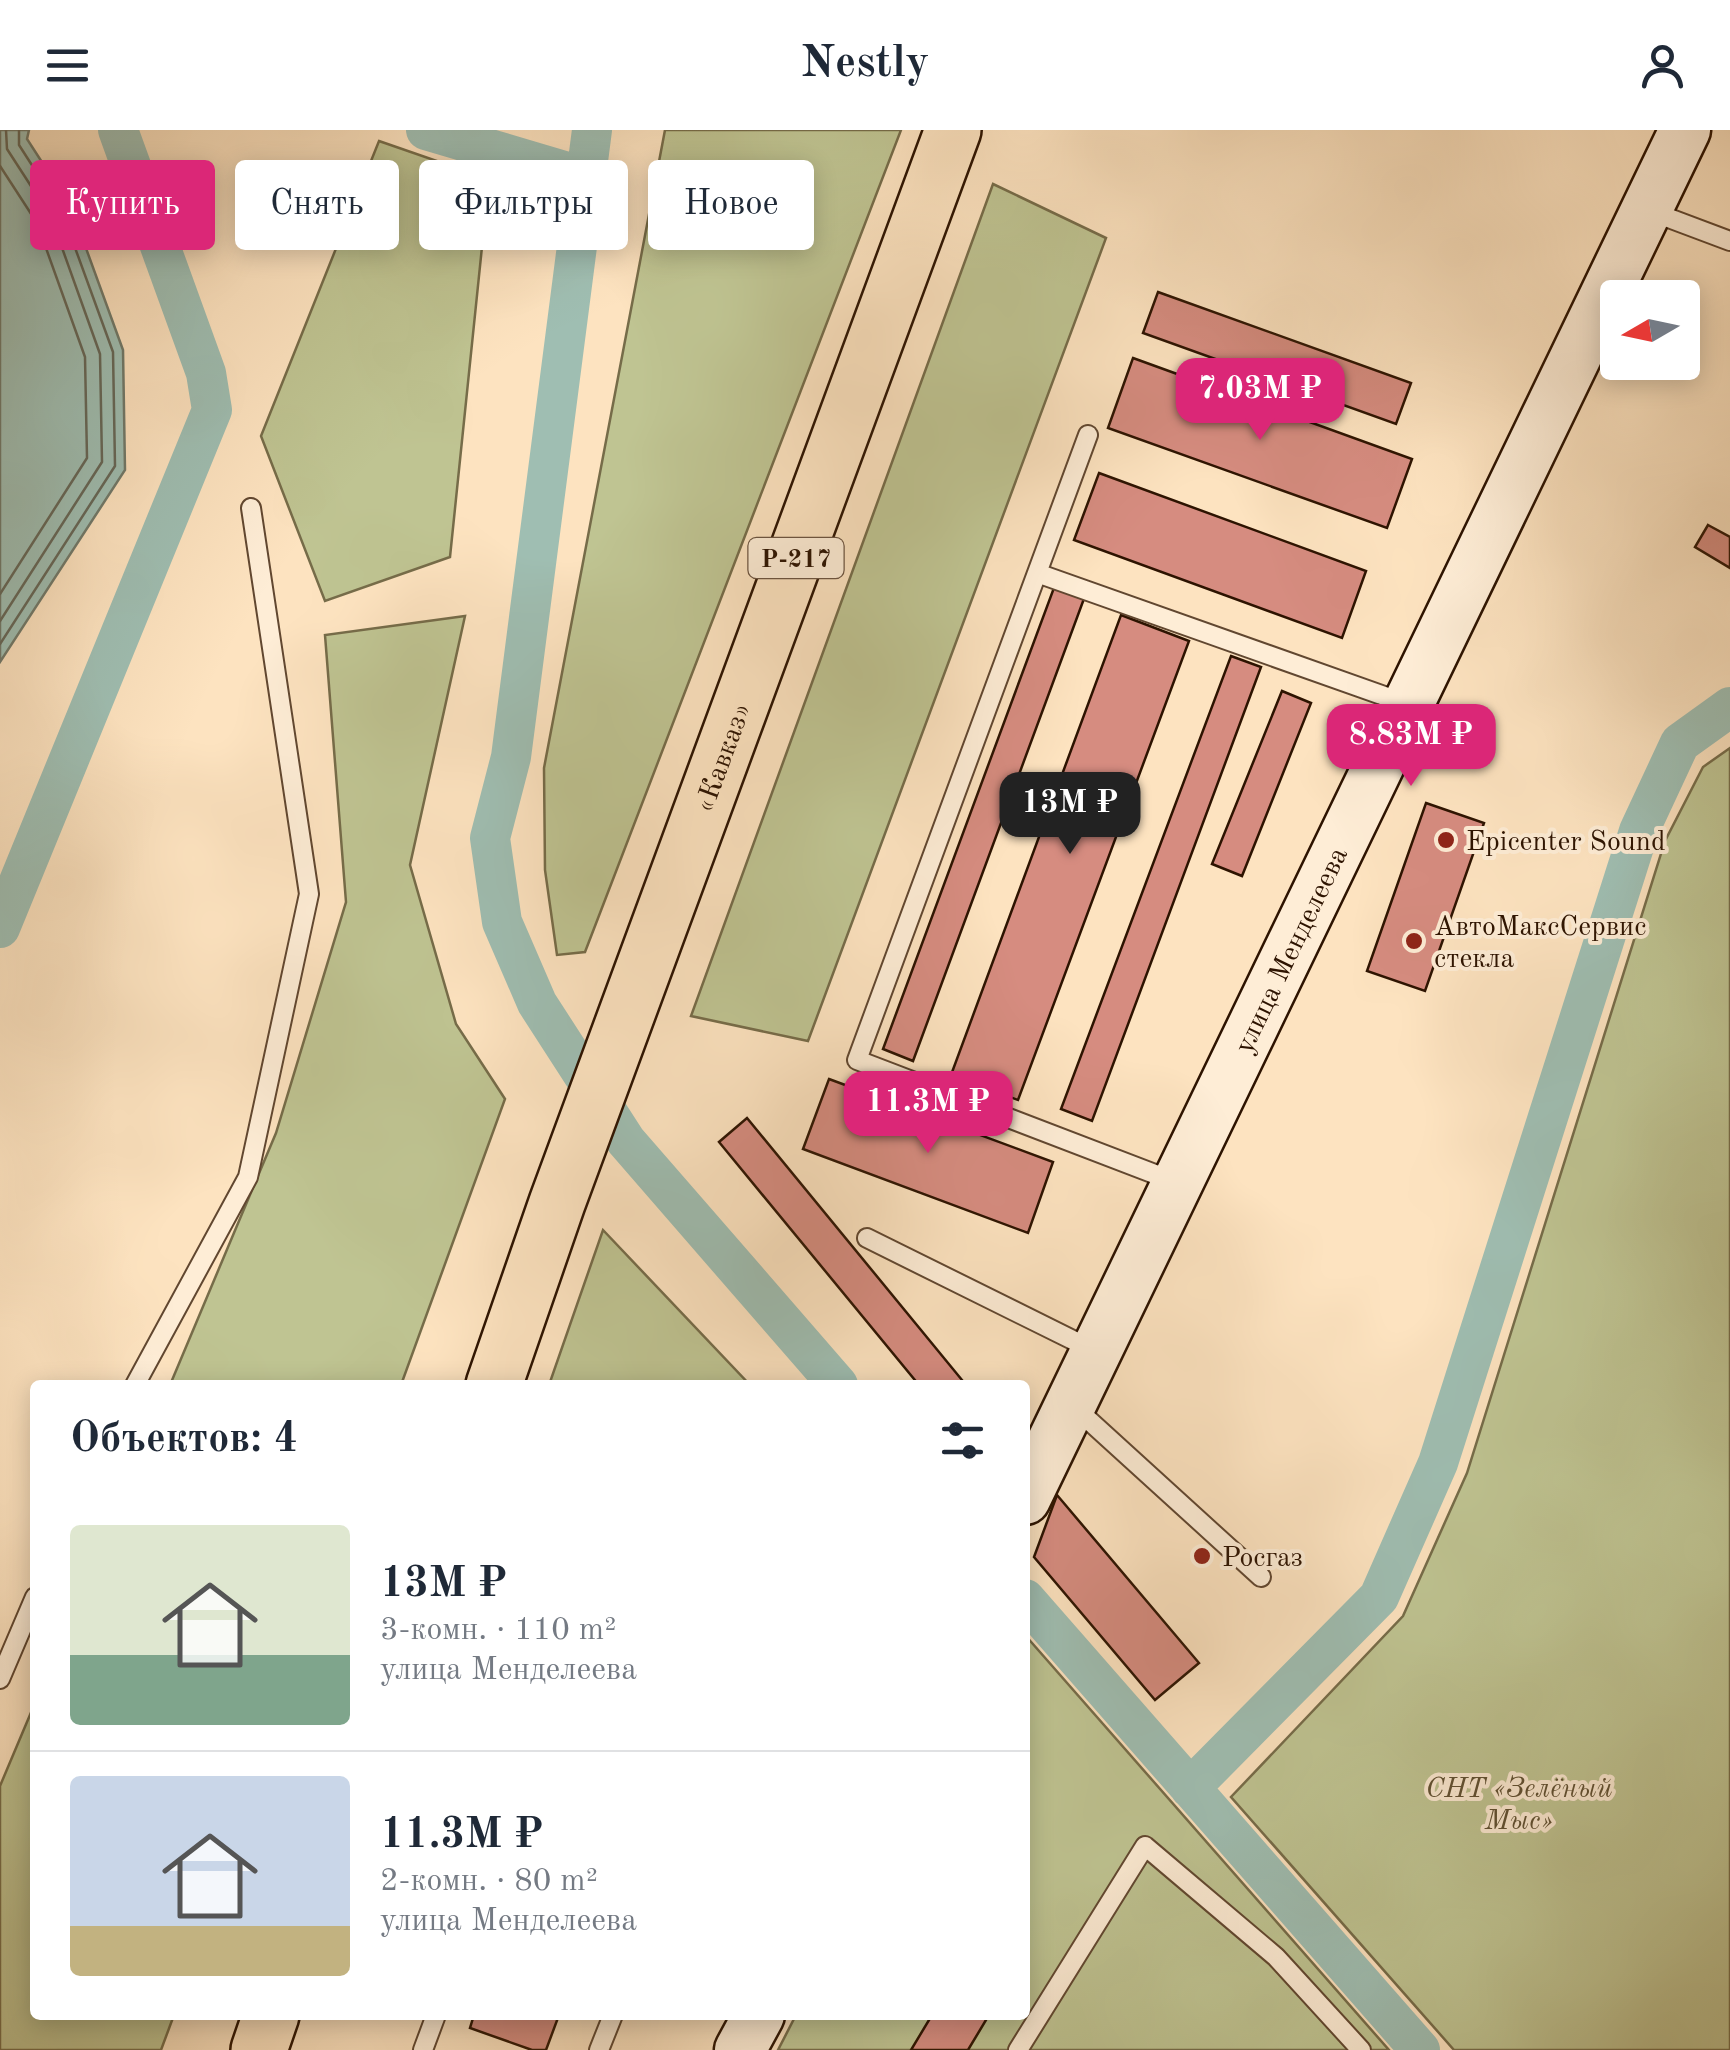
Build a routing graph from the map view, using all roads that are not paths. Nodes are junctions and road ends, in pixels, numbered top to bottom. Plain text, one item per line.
1 (954, 130) edge
2 (1684, 130) edge
3 (1645, 209) junction
4 (1730, 241) edge
5 (1088, 435) dead end
6 (250, 508) dead end
7 (1037, 572) junction
8 (1408, 704) junction
9 (1178, 1183) junction
10 (867, 1238) dead end
11 (1098, 1352) junction
12 (138, 1380) edge
13 (496, 1380) edge
14 (1070, 1410) junction
15 (1030, 1489) edge
16 (1262, 1577) dead end
17 (30, 1609) edge
18 (0, 1680) edge
19 (269, 2020) edge
20 (434, 2020) edge
21 (611, 2020) edge
22 (756, 2020) edge
23 (258, 2050) edge
24 (423, 2050) edge
25 (600, 2050) edge
26 (740, 2050) edge
27 (1018, 2050) edge
28 (1360, 2050) edge

1 - 13 highway, «Кавказ» / Р-217
2 - 3 main road, улица Менделеева
3 - 4 lane
3 - 8 main road, улица Менделеева
5 - 7 lane
6 - 12 lane
7 - 8 lane
7 - 9 lane
8 - 9 main road, улица Менделеева
9 - 11 main road, улица Менделеева
10 - 11 lane
11 - 14 main road, улица Менделеева
14 - 15 main road, улица Менделеева
14 - 16 lane
17 - 18 lane
19 - 23 highway
20 - 24 lane
21 - 25 lane
22 - 26 main road
27 - 28 lane

